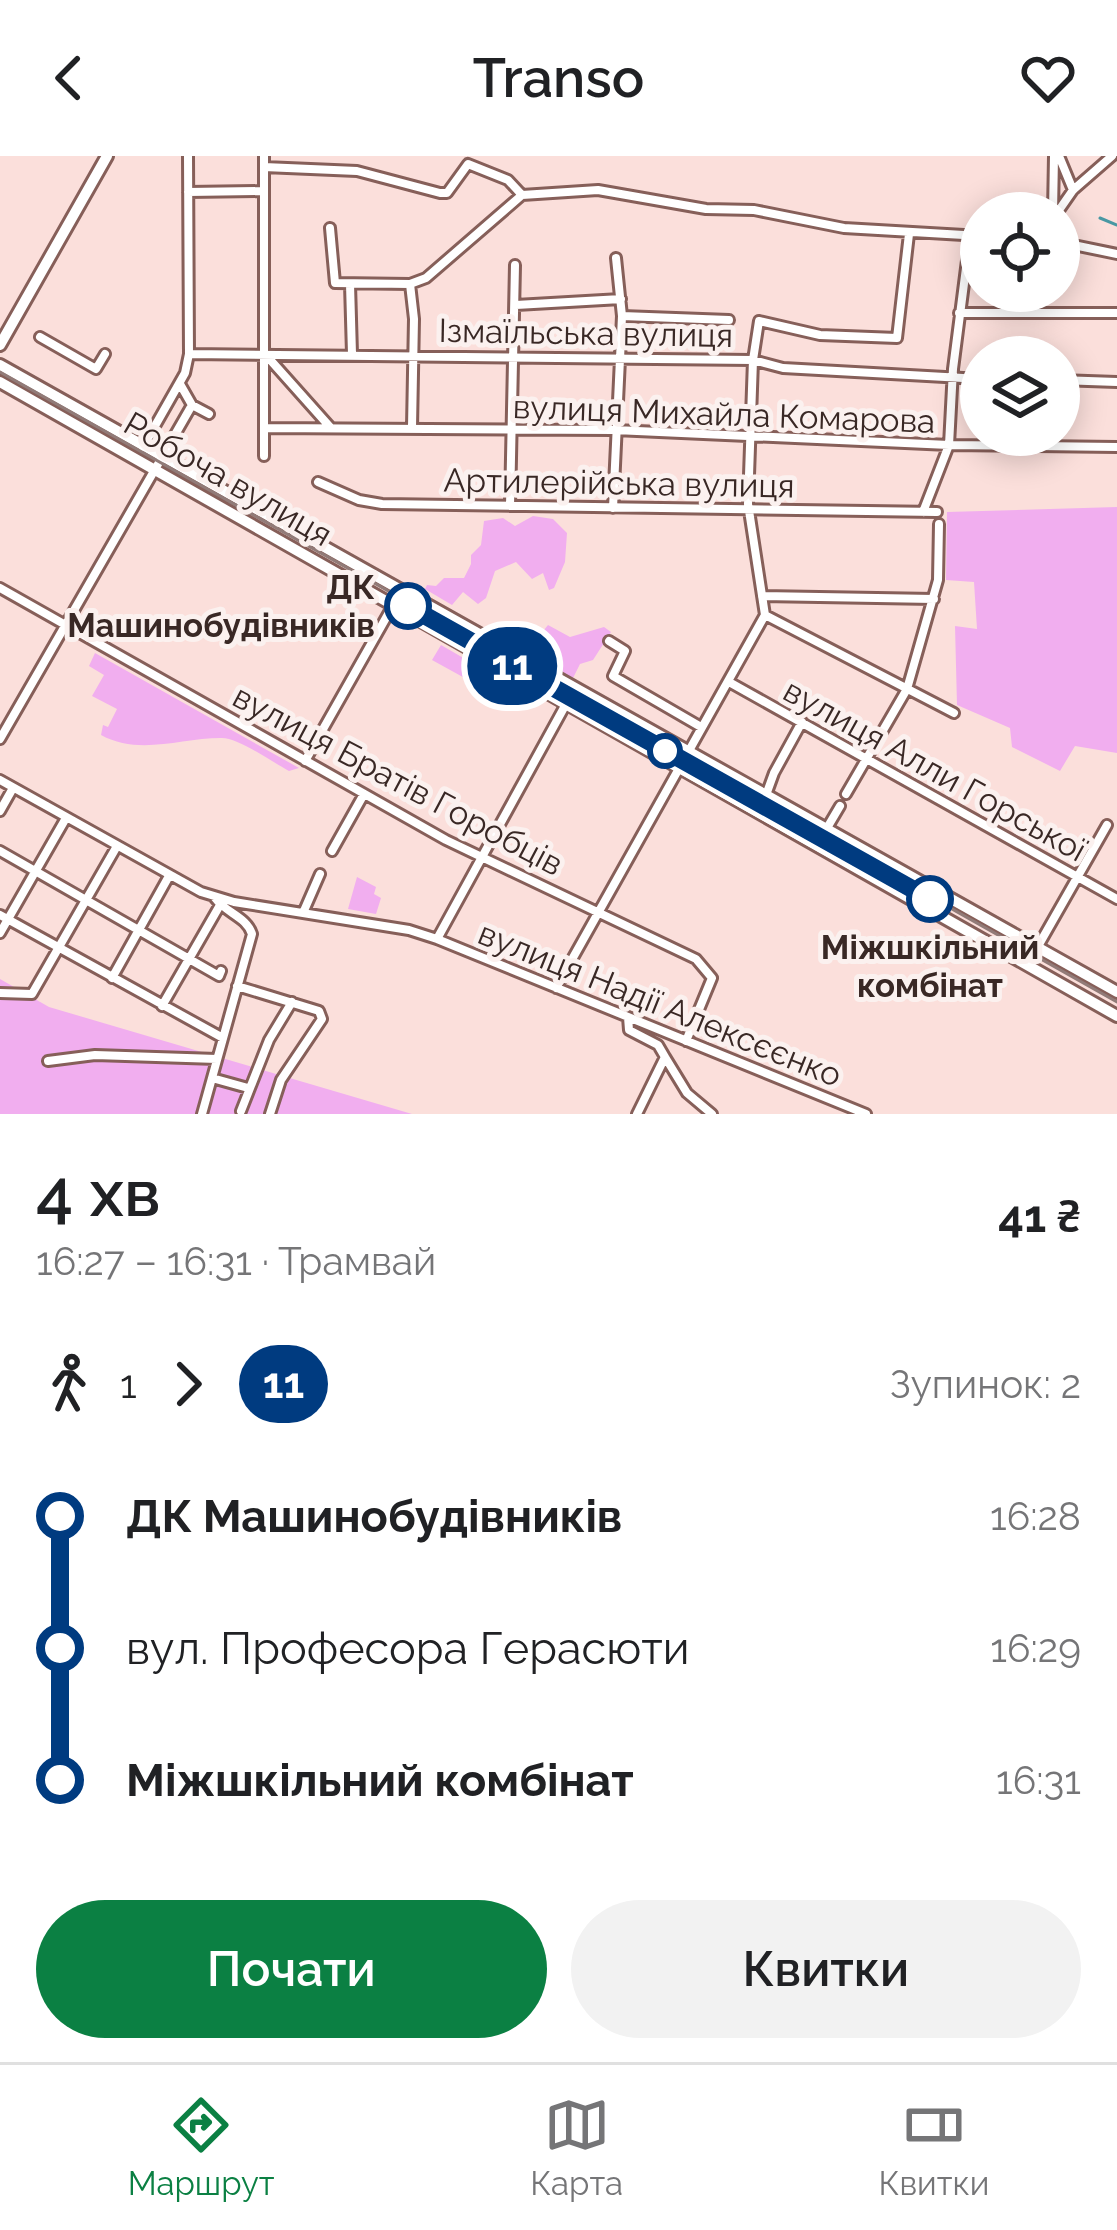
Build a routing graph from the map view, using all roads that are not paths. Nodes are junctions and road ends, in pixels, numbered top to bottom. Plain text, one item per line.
1 (107, 156) edge
2 (188, 156) edge
3 (264, 156) edge
4 (1057, 156) edge
5 (1112, 156) edge
6 (264, 167) junction
7 (1073, 190) joint
8 (188, 191) junction
9 (264, 191) junction
10 (1056, 192) edge
11 (522, 195) junction
12 (330, 227) dead end
13 (909, 234) junction
14 (960, 236) edge
15 (1080, 246) edge
16 (1117, 254) edge
17 (616, 258) dead end
18 (515, 266) dead end
19 (350, 284) junction
20 (410, 284) junction
21 (621, 299) junction
22 (516, 305) junction
23 (960, 309) edge
24 (959, 313) junction
25 (1117, 313) edge
26 (622, 316) junction
27 (729, 320) dead end
28 (40, 338) dead end
29 (0, 345) edge
30 (105, 354) dead end
31 (189, 354) junction
32 (264, 354) junction
33 (352, 354) junction
34 (413, 355) junction
35 (514, 358) junction
36 (620, 358) junction
37 (753, 360) junction
38 (0, 365) edge
39 (952, 378) junction
40 (960, 378) edge
41 (1080, 381) edge
42 (0, 382) edge
43 (1117, 382) edge
44 (180, 384) junction
45 (192, 405) junction
46 (209, 414) dead end
47 (330, 427) junction
48 (412, 427) junction
49 (264, 428) junction
50 (512, 430) junction
51 (615, 430) junction
52 (749, 434) junction
53 (949, 446) junction
54 (143, 447) junction
55 (1117, 447) edge
56 (160, 456) junction
57 (264, 456) dead end
58 (154, 469) junction
59 (318, 482) dead end
60 (510, 506) junction
61 (613, 508) junction
62 (748, 510) junction
63 (923, 512) junction
64 (937, 512) dead end
65 (939, 524) dead end
66 (0, 588) edge
67 (762, 596) junction
68 (397, 598) junction
69 (934, 599) junction
70 (765, 615) junction
71 (65, 624) junction
72 (609, 641) dead end
73 (729, 682) junction
74 (908, 689) junction
75 (567, 702) junction
76 (954, 713) dead end
77 (802, 722) junction
78 (701, 728) junction
79 (0, 739) edge
80 (686, 754) junction
81 (867, 757) junction
82 (305, 761) junction
83 (677, 769) junction
84 (0, 781) edge
85 (13, 788) junction
86 (364, 794) junction
87 (846, 794) dead end
88 (766, 795) junction
89 (840, 806) dead end
90 (0, 811) edge
91 (66, 818) junction
92 (1107, 825) dead end
93 (827, 828) junction
94 (117, 846) junction
95 (0, 850) edge
96 (332, 851) dead end
97 (482, 859) junction
98 (35, 870) junction
99 (320, 874) dead end
100 (169, 876) junction
101 (1078, 878) junction
102 (1117, 899) edge
103 (87, 900) junction
104 (217, 901) junction
105 (598, 911) junction
106 (303, 913) junction
107 (4, 917) edge
108 (139, 929) junction
109 (0, 933) edge
110 (437, 939) junction
111 (1037, 948) junction
112 (60, 949) junction
113 (189, 958) junction
114 (221, 971) dead end
115 (112, 978) junction
116 (237, 986) junction
117 (556, 988) junction
118 (1117, 992) edge
119 (0, 993) edge
120 (292, 1002) junction
121 (162, 1006) junction
122 (1117, 1016) edge
123 (628, 1017) junction
124 (223, 1038) junction
125 (686, 1041) junction
126 (217, 1059) junction
127 (663, 1059) junction
128 (48, 1061) dead end
129 (212, 1078) junction
130 (248, 1088) junction
131 (241, 1111) dead end
132 (202, 1114) edge
133 (270, 1114) edge
134 (637, 1114) edge
135 (712, 1114) edge
136 (866, 1114) edge

1 - 29 main road
2 - 8 street
3 - 6 street
4 - 7 street
4 - 10 street
5 - 7 street
6 - 9 street
6 - 11 street
8 - 9 street
8 - 31 street
9 - 32 street
11 - 13 street
11 - 20 street
12 - 19 street
13 - 14 street
13 - 37 street
15 - 16 street
17 - 21 street
18 - 22 street
19 - 20 street
19 - 33 street
20 - 34 street
21 - 22 street
21 - 26 street
22 - 35 street
23 - 24 street
24 - 25 street
24 - 39 street
26 - 27 street
26 - 36 street
28 - 30 street
31 - 32 street, Ізмаїльська вулиця
31 - 44 street
32 - 33 street, Ізмаїльська вулиця
32 - 47 street
32 - 49 street
33 - 34 street, Ізмаїльська вулиця
34 - 35 street, Ізмаїльська вулиця
34 - 48 street
35 - 36 street, Ізмаїльська вулиця
35 - 50 street
36 - 37 street, Ізмаїльська вулиця
36 - 51 street
37 - 39 street, Ізмаїльська вулиця
37 - 52 street
38 - 54 main road, Робоча вулиця
39 - 40 street, Ізмаїльська вулиця
39 - 53 street
41 - 43 street
42 - 58 main road, Робоча вулиця
44 - 45 street
44 - 54 street
45 - 46 street
45 - 56 street
47 - 48 street, вулиця Михайла Комарова
47 - 49 street, вулиця Михайла Комарова
48 - 50 street, вулиця Михайла Комарова
49 - 57 street
50 - 51 street, вулиця Михайла Комарова
50 - 60 street
51 - 52 street, вулиця Михайла Комарова
51 - 61 street
52 - 53 street, вулиця Михайла Комарова
52 - 62 street
53 - 55 street, вулиця Михайла Комарова
53 - 63 street
54 - 56 main road, Робоча вулиця
56 - 58 street
56 - 68 main road, Робоча вулиця
58 - 68 main road, Робоча вулиця
58 - 71 street
59 - 60 street, Артилерійська вулиця
60 - 61 street, Артилерійська вулиця
61 - 62 street, Артилерійська вулиця
62 - 63 street, Артилерійська вулиця
62 - 67 street
63 - 64 street, Артилерійська вулиця
65 - 69 street
66 - 71 street, вулиця Братів Горобців
67 - 69 street
67 - 70 street
68 - 75 main road, Робоча вулиця
68 - 80 main road, Робоча вулиця
68 - 82 street
69 - 74 street
70 - 73 street
70 - 74 street
71 - 79 street
71 - 82 street, вулиця Братів Горобців
72 - 78 street
73 - 77 street, вулиця Алли Горської
73 - 78 street
74 - 76 street
74 - 81 street
75 - 83 main road, Робоча вулиця
75 - 97 street
77 - 81 street, вулиця Алли Горської
77 - 88 street
78 - 80 street
80 - 83 street
80 - 88 main road, Робоча вулиця
81 - 87 street
81 - 101 street, вулиця Алли Горської
82 - 86 street, вулиця Братів Горобців
83 - 105 street
83 - 122 main road, Робоча вулиця
84 - 85 street, вулиця Надії Алексєєнко
85 - 90 street
85 - 91 street, вулиця Надії Алексєєнко
86 - 96 street
86 - 97 street, вулиця Братів Горобців
88 - 93 main road, Робоча вулиця
89 - 93 street
91 - 94 street, вулиця Надії Алексєєнко
91 - 98 street
92 - 101 street
93 - 111 main road, Робоча вулиця
94 - 100 street, вулиця Надії Алексєєнко
94 - 103 street
95 - 98 street
97 - 105 street, вулиця Братів Горобців
97 - 110 street
98 - 103 street
98 - 107 street
99 - 106 street
100 - 104 street, вулиця Надії Алексєєнко
100 - 108 street
101 - 102 street, вулиця Алли Горської
101 - 111 street
103 - 108 street
103 - 112 street
104 - 106 street, вулиця Надії Алексєєнко
104 - 113 street
104 - 116 street
105 - 117 street
105 - 125 street, вулиця Братів Горобців
106 - 110 street, вулиця Надії Алексєєнко
107 - 109 street
107 - 112 street
108 - 113 street
108 - 115 street
110 - 117 street, вулиця Надії Алексєєнко
111 - 118 main road, Робоча вулиця
112 - 115 street
112 - 119 street
113 - 114 street
113 - 121 street
115 - 121 street
116 - 120 street
116 - 124 street
117 - 123 street, вулиця Надії Алексєєнко
120 - 130 street
120 - 133 street
121 - 124 street
123 - 125 street, вулиця Надії Алексєєнко
123 - 127 street
124 - 126 street
125 - 136 street, вулиця Надії Алексєєнко
126 - 128 street
126 - 129 street
127 - 134 street
127 - 135 street
129 - 130 street
129 - 132 street
130 - 131 street

